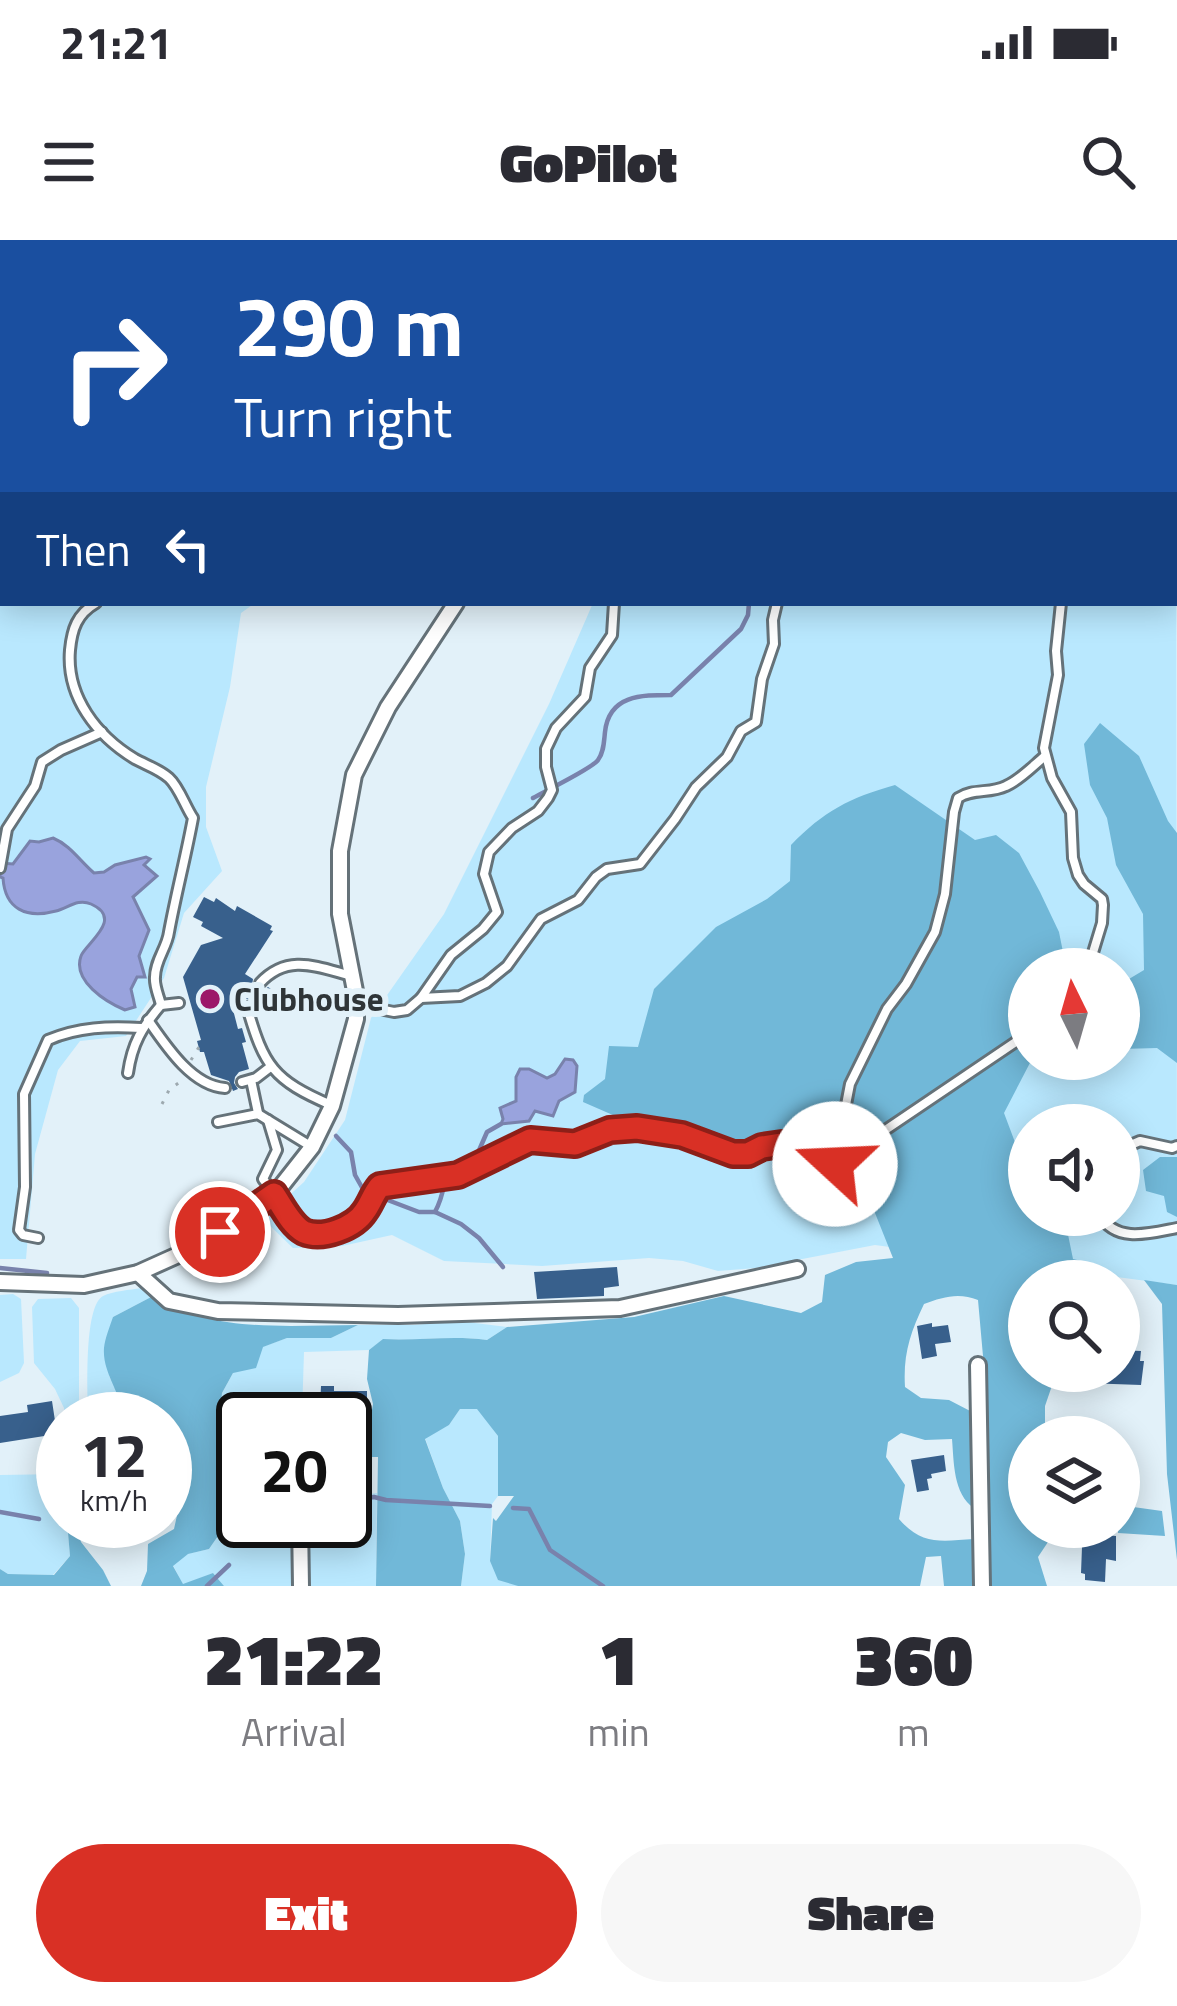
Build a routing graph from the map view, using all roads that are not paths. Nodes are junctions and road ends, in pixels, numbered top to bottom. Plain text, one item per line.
1 (91, 606) edge
2 (454, 606) edge
3 (614, 606) edge
4 (776, 606) edge
5 (1061, 606) edge
6 (102, 732) junction
7 (1045, 756) junction
8 (1, 864) edge
9 (1094, 948) edge
10 (352, 976) junction
11 (260, 983) dead end
12 (356, 996) junction
13 (422, 998) junction
14 (179, 1003) dead end
15 (161, 1005) junction
16 (247, 1007) dead end
17 (145, 1024) junction
18 (1008, 1048) edge
19 (269, 1068) junction
20 (128, 1073) dead end
21 (225, 1088) dead end
22 (332, 1106) junction
23 (258, 1114) junction
24 (268, 1120) junction
25 (218, 1122) dead end
26 (1140, 1141) edge
27 (1177, 1146) edge
28 (312, 1147) junction
29 (835, 1164) junction
30 (274, 1194) junction
31 (1177, 1228) edge
32 (1140, 1235) edge
33 (38, 1238) dead end
34 (797, 1269) dead end
35 (138, 1273) junction
36 (0, 1282) edge
37 (978, 1364) dead end
38 (300, 1548) edge
39 (301, 1586) edge
40 (982, 1586) edge

1 - 6 lane
2 - 10 street
3 - 13 lane
4 - 13 lane
5 - 7 lane
6 - 8 lane
6 - 15 lane
7 - 9 lane
7 - 29 lane
10 - 11 lane
10 - 12 street
12 - 13 lane
12 - 22 street
14 - 15 lane
15 - 17 lane
16 - 19 lane
17 - 20 lane
17 - 21 lane
17 - 33 lane
18 - 29 lane
19 - 22 lane
19 - 23 lane
22 - 28 street
23 - 24 lane
23 - 25 lane
24 - 28 lane
24 - 30 lane
26 - 27 lane
28 - 30 street
29 - 30 lane
30 - 35 street
31 - 32 lane
34 - 35 street
35 - 36 street
37 - 40 street
38 - 39 street

